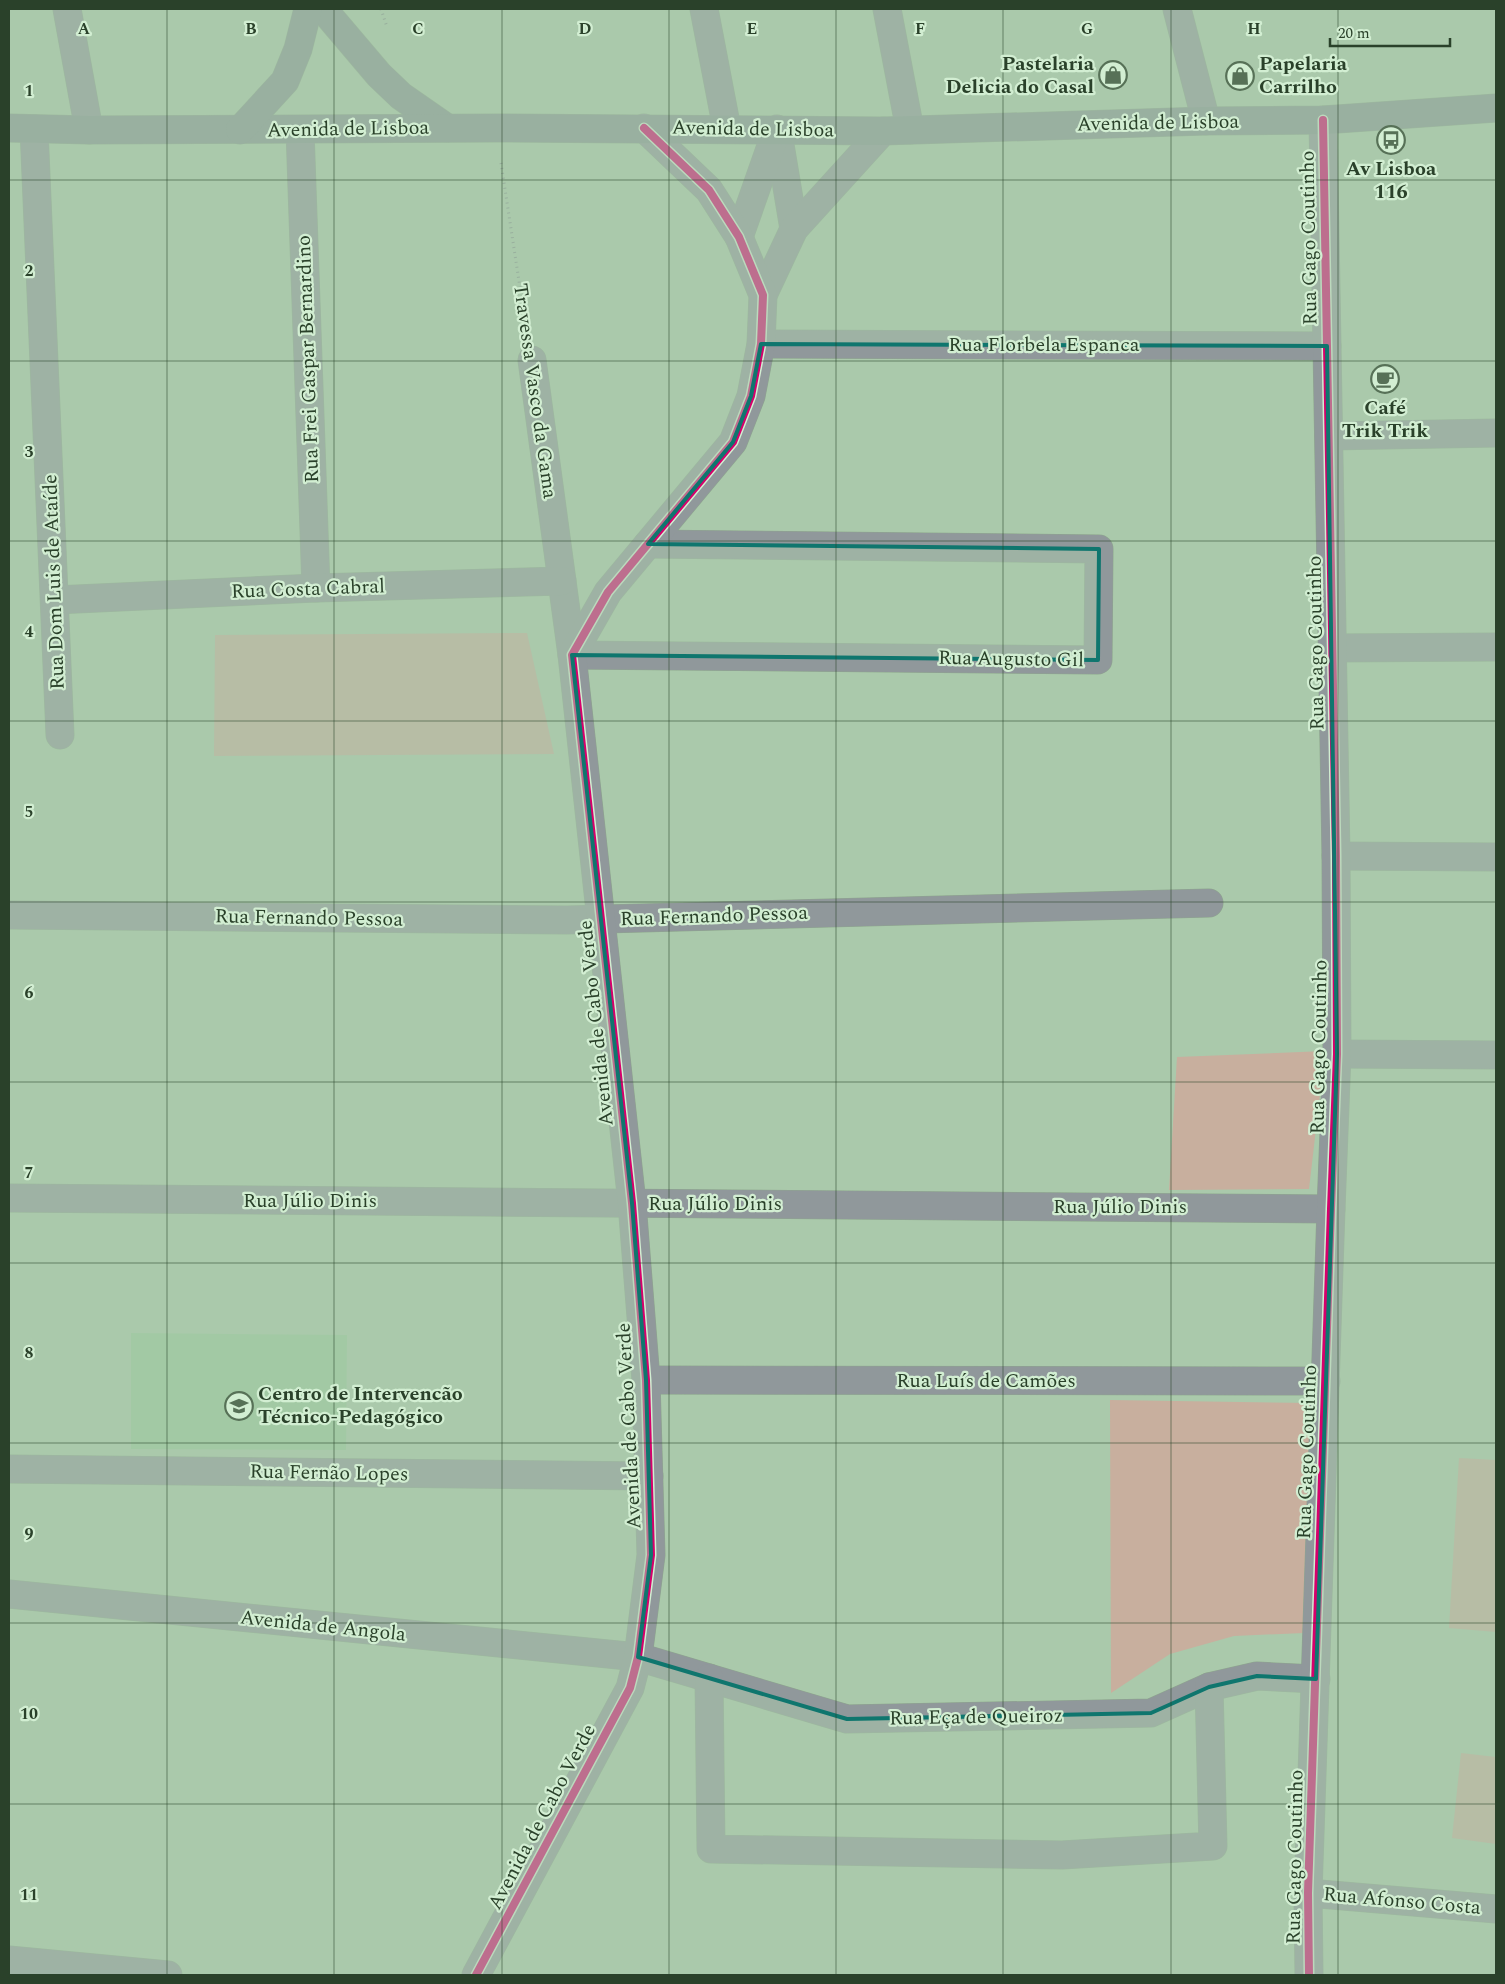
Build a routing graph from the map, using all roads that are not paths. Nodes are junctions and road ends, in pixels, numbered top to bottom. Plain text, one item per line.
1 (67, 9) edge
2 (308, 9) edge
3 (323, 9) edge
4 (704, 9) edge
5 (887, 9) edge
6 (1177, 9) edge
7 (1496, 108) edge
8 (1323, 120) junction
9 (1206, 121) junction
10 (21, 128) edge
11 (446, 128) junction
12 (644, 128) junction
13 (727, 129) junction
14 (777, 129) junction
15 (89, 130) junction
16 (240, 130) junction
17 (300, 130) junction
18 (896, 130) junction
19 (794, 229) junction
20 (740, 237) junction
21 (763, 295) junction
22 (762, 344) junction
23 (1327, 346) junction
24 (532, 360) road end
25 (1496, 434) edge
26 (1329, 436) junction
27 (648, 544) junction
28 (562, 582) junction
29 (316, 588) junction
30 (55, 600) junction
31 (1496, 647) edge
32 (1333, 648) junction
33 (572, 655) junction
34 (60, 735) dead end
35 (1336, 856) junction
36 (1496, 857) edge
37 (1210, 903) dead end
38 (9, 914) edge
39 (600, 919) junction
40 (1337, 1054) junction
41 (1496, 1055) edge
42 (9, 1198) edge
43 (632, 1203) junction
44 (1331, 1209) junction
45 (646, 1380) junction
46 (1326, 1381) junction
47 (9, 1469) edge
48 (649, 1476) junction
49 (9, 1594) edge
50 (638, 1657) junction
51 (709, 1678) junction
52 (1316, 1679) junction
53 (1209, 1688) junction
54 (1308, 1894) junction
55 (1496, 1909) edge
56 (9, 1960) edge
57 (168, 1975) edge
58 (476, 1975) edge
59 (1309, 1975) edge

1 - 15 street
2 - 16 main road
3 - 11 main road
4 - 13 street
5 - 18 street
6 - 9 street
7 - 8 main road, Avenida de Lisboa
8 - 9 main road, Avenida de Lisboa
8 - 23 street, Rua Gago Coutinho
9 - 18 main road, Avenida de Lisboa
10 - 15 main road, Avenida de Lisboa
10 - 30 street, Rua Dom Luis de Ataíde
11 - 12 main road, Avenida de Lisboa
11 - 17 main road, Avenida de Lisboa
12 - 13 main road, Avenida de Lisboa
12 - 20 street
13 - 14 main road, Avenida de Lisboa
14 - 18 main road, Avenida de Lisboa
14 - 19 street
14 - 20 street
15 - 16 main road, Avenida de Lisboa
16 - 17 main road, Avenida de Lisboa
17 - 29 street, Rua Frei Gaspar Bernardino
18 - 19 street
19 - 21 street
20 - 21 street
21 - 22 street
22 - 23 street, Rua Florbela Espanca
22 - 27 street
23 - 26 street, Rua Gago Coutinho
24 - 28 street, Travessa Vasco da Gama
25 - 26 street
26 - 32 street, Rua Gago Coutinho
27 - 33 street
27 - 33 street, Rua Augusto Gil
28 - 29 street, Rua Costa Cabral
28 - 33 street, Travessa Vasco da Gama
29 - 30 street, Rua Costa Cabral
30 - 34 street, Rua Dom Luis de Ataíde
31 - 32 street
32 - 35 street, Rua Gago Coutinho
33 - 39 street, Avenida de Cabo Verde
35 - 36 street
35 - 40 street, Rua Gago Coutinho
37 - 39 street, Rua Fernando Pessoa
38 - 39 street, Rua Fernando Pessoa
39 - 43 street, Avenida de Cabo Verde
40 - 41 street
40 - 44 street, Rua Gago Coutinho
42 - 43 street, Rua Júlio Dinis
43 - 44 street, Rua Júlio Dinis
43 - 45 street, Avenida de Cabo Verde
44 - 46 street, Rua Gago Coutinho
45 - 46 street, Rua Luís de Camões
45 - 48 street, Avenida de Cabo Verde
46 - 52 street, Rua Gago Coutinho
47 - 48 street, Rua Fernão Lopes
48 - 50 street, Avenida de Cabo Verde
49 - 50 street, Avenida de Angola
50 - 51 street, Rua Eça de Queiroz
50 - 58 street, Avenida de Cabo Verde
51 - 53 street, Rua Eça de Queiroz
51 - 53 street
52 - 53 street, Rua Eça de Queiroz
52 - 54 street, Rua Gago Coutinho
54 - 55 street, Rua Afonso Costa
54 - 59 street, Rua Gago Coutinho
56 - 57 street

